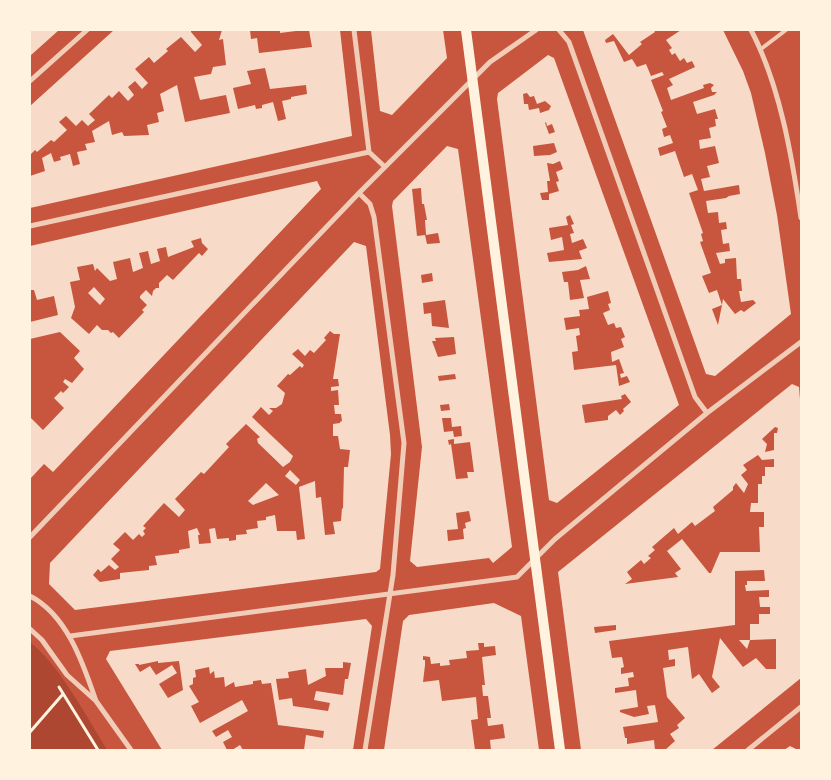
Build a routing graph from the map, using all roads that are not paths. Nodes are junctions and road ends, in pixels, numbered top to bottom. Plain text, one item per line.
1 (86, 30) edge
2 (354, 30) edge
3 (466, 30) edge
4 (536, 30) edge
5 (559, 30) edge
6 (751, 30) edge
7 (786, 30) edge
8 (761, 49) junction
9 (472, 79) junction
10 (30, 81) edge
11 (369, 152) junction
12 (385, 167) junction
13 (359, 193) junction
14 (801, 218) edge
15 (30, 226) edge
16 (801, 342) edge
17 (707, 413) junction
18 (30, 537) edge
19 (535, 559) junction
20 (390, 593) junction
21 (30, 596) edge
22 (30, 629) edge
23 (70, 636) junction
24 (96, 701) junction
25 (801, 707) edge
26 (131, 750) edge
27 (365, 750) edge
28 (560, 750) edge
29 (748, 750) edge

1 - 10 street
2 - 11 street
3 - 9 main road
4 - 9 street
5 - 17 street
6 - 8 street
7 - 8 lane
8 - 14 street
9 - 12 street
9 - 19 main road
11 - 12 street
11 - 15 street
12 - 13 street
13 - 18 street
13 - 20 street
16 - 17 street
17 - 19 street
19 - 20 street
19 - 28 main road
20 - 23 street
20 - 27 street
21 - 23 street
22 - 24 street
23 - 24 street
24 - 26 street
25 - 29 street

